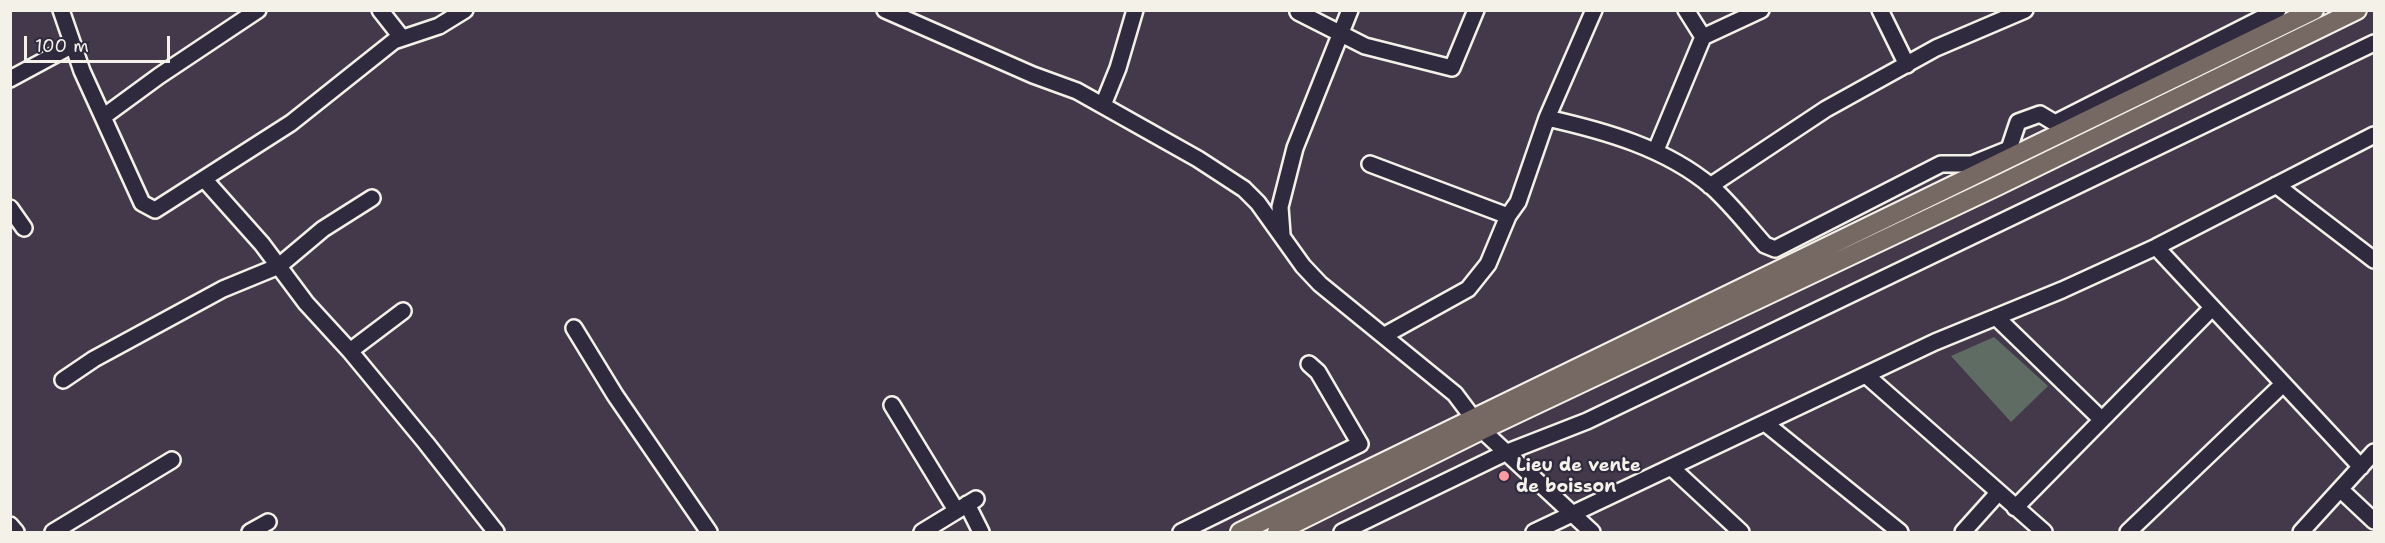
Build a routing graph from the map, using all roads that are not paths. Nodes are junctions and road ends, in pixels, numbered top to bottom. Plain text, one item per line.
1 (61, 10) edge
2 (258, 10) edge
3 (380, 10) edge
4 (465, 10) edge
5 (885, 10) edge
6 (1135, 10) edge
7 (1350, 10) edge
8 (1476, 10) edge
9 (1594, 10) edge
10 (1686, 10) edge
11 (1761, 10) edge
12 (1880, 10) edge
13 (2025, 10) edge
14 (2278, 10) edge
15 (2314, 10) edge
16 (2357, 10) edge
17 (1298, 12) edge
18 (1998, 15) edge
19 (1341, 36) junction
20 (1703, 37) junction
21 (402, 38) junction
22 (2374, 43) edge
23 (73, 45) junction
24 (1908, 66) junction
25 (10, 79) edge
26 (1103, 105) junction
27 (103, 117) junction
28 (1547, 118) junction
29 (2374, 135) edge
30 (1656, 150) junction
31 (1370, 164) dead end
32 (1978, 167) junction
33 (204, 179) junction
34 (2276, 185) junction
35 (1710, 186) junction
36 (372, 198) dead end
37 (10, 208) edge
38 (1508, 216) junction
39 (24, 228) dead end
40 (1282, 234) junction
41 (2156, 247) junction
42 (2374, 260) edge
43 (279, 266) junction
44 (2212, 308) junction
45 (403, 311) dead end
46 (1996, 317) junction
47 (574, 328) dead end
48 (1385, 335) junction
49 (350, 351) junction
50 (1309, 363) dead end
51 (1867, 376) junction
52 (63, 380) dead end
53 (2282, 385) junction
54 (892, 405) dead end
55 (2101, 419) junction
56 (1765, 423) junction
57 (1478, 424) junction
58 (2374, 452) edge
59 (1505, 453) junction
60 (172, 460) dead end
61 (2361, 467) junction
62 (1672, 468) junction
63 (2340, 490) junction
64 (1998, 493) junction
65 (966, 504) junction
66 (2015, 508) junction
67 (1230, 510) junction
68 (1572, 514) junction
69 (2374, 521) edge
70 (268, 522) dead end
71 (10, 525) edge
72 (16, 532) edge
73 (52, 532) edge
74 (250, 532) edge
75 (496, 532) edge
76 (709, 532) edge
77 (922, 532) edge
78 (981, 532) edge
79 (1181, 532) edge
80 (1240, 532) edge
81 (1277, 532) edge
82 (1342, 532) edge
83 (1534, 532) edge
84 (1592, 532) edge
85 (1740, 532) edge
86 (1900, 532) edge
87 (1963, 532) edge
88 (2044, 532) edge
89 (2128, 532) edge
90 (2301, 532) edge

1 - 23 street
2 - 27 street
3 - 21 street
4 - 21 street
5 - 26 street
6 - 26 street
7 - 19 street
8 - 19 street
9 - 28 street
10 - 20 street
11 - 20 street
12 - 24 street
13 - 18 street
14 - 32 street
15 - 32 main road
16 - 57 main road
17 - 19 street
18 - 24 street
19 - 40 street
20 - 30 street
21 - 33 street
22 - 59 street
23 - 25 street
23 - 27 street
24 - 35 street
26 - 40 street
27 - 33 street
28 - 30 street
28 - 38 street
29 - 34 street
30 - 35 street
31 - 38 street
32 - 35 street
32 - 57 main road
33 - 43 street
34 - 41 street
34 - 42 street
36 - 43 street
37 - 39 street
38 - 48 street
40 - 48 street
41 - 44 street
41 - 46 street
43 - 49 street
43 - 52 street
44 - 53 street
44 - 55 street
45 - 49 street
46 - 51 street
46 - 55 street
47 - 76 street
48 - 57 street
49 - 75 street
50 - 67 street
51 - 56 street
51 - 64 street
53 - 61 street
53 - 89 street
54 - 65 street
55 - 66 street
56 - 62 street
56 - 86 street
57 - 59 street
57 - 80 main road
57 - 81 main road
58 - 61 street
59 - 68 street
59 - 82 street
60 - 73 street
61 - 63 street
62 - 68 street
62 - 85 street
63 - 69 street
63 - 90 street
64 - 66 street
64 - 87 street
65 - 77 street
65 - 78 street
66 - 88 street
67 - 79 street
67 - 80 street
68 - 83 street
68 - 84 street
70 - 74 street
71 - 72 street

